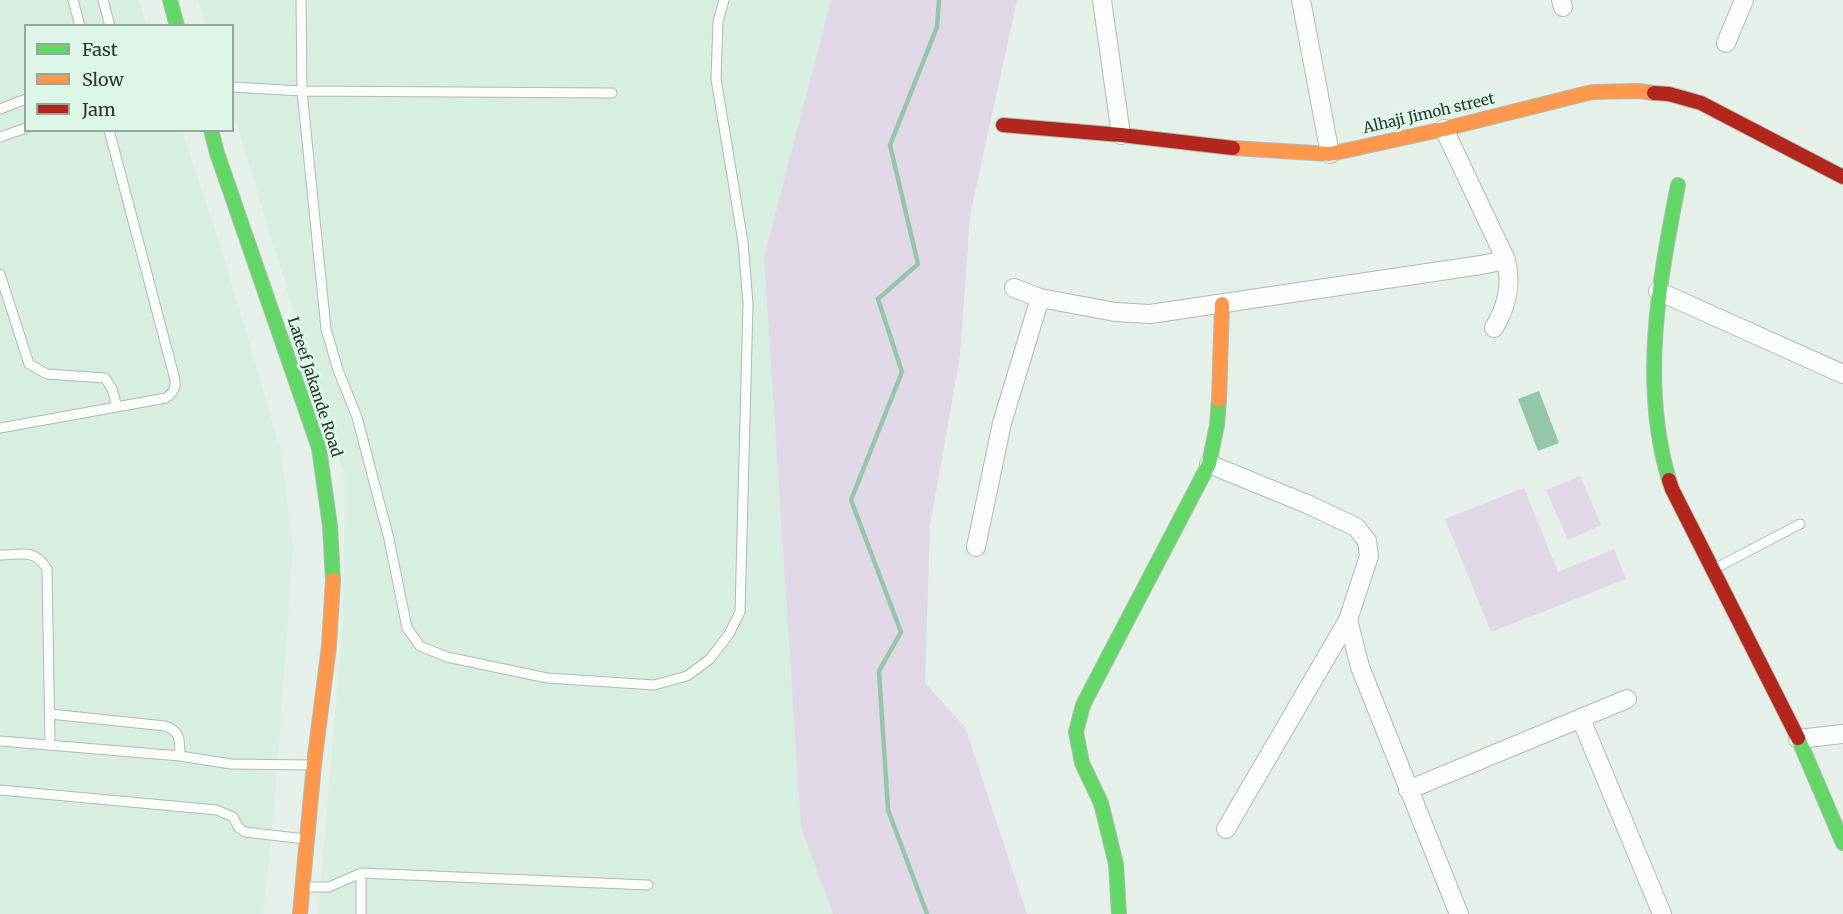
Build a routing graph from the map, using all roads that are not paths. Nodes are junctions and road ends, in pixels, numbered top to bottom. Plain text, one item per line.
1 (73, 0) edge
2 (103, 0) edge
3 (170, 0) edge
4 (301, 0) edge
5 (724, 0) edge
6 (1102, 0) edge
7 (1302, 0) edge
8 (1744, 0) edge
9 (79, 24) edge
10 (109, 24) edge
11 (176, 24) edge
12 (1726, 43) dead end
13 (234, 87) edge
14 (302, 91) junction
15 (612, 93) dead end
16 (24, 100) edge
17 (0, 109) edge
18 (1003, 125) dead end
19 (24, 129) edge
20 (1444, 129) junction
21 (110, 132) edge
22 (212, 132) edge
23 (1121, 135) junction
24 (0, 137) edge
25 (1330, 154) junction
26 (1843, 177) edge
27 (1678, 185) dead end
28 (1506, 260) junction
29 (0, 274) edge
30 (1014, 288) dead end
31 (1658, 291) junction
32 (1040, 298) junction
33 (1222, 304) junction
34 (1494, 328) dead end
35 (1843, 374) edge
36 (117, 407) junction
37 (0, 428) edge
38 (1209, 464) junction
39 (1800, 524) dead end
40 (976, 547) dead end
41 (0, 555) edge
42 (1713, 569) junction
43 (1348, 621) junction
44 (1627, 699) dead end
45 (50, 714) junction
46 (1581, 719) junction
47 (1843, 734) edge
48 (1798, 739) junction
49 (0, 741) edge
50 (50, 745) junction
51 (180, 756) junction
52 (314, 765) junction
53 (0, 790) edge
54 (1408, 790) junction
55 (1226, 829) dead end
56 (308, 839) junction
57 (1843, 843) edge
58 (361, 873) junction
59 (648, 885) dead end
60 (302, 887) junction
61 (300, 914) edge
62 (361, 914) edge
63 (1119, 914) edge
64 (1459, 914) edge
65 (1662, 914) edge

1 - 9 lane
2 - 10 lane
3 - 11 street
4 - 14 lane
5 - 14 lane
6 - 23 street
7 - 25 street
8 - 12 street
13 - 14 lane
14 - 15 lane
16 - 17 lane
18 - 23 street, Alhaji Jimoh street
19 - 24 lane
20 - 25 street, Alhaji Jimoh street
20 - 26 street, Alhaji Jimoh street
20 - 28 street
21 - 36 lane
22 - 52 street, Lateef Jakande Road
23 - 25 street, Alhaji Jimoh street
27 - 31 street
28 - 33 street
28 - 34 street
29 - 36 lane
30 - 32 street
31 - 35 street
31 - 42 street
32 - 33 street
32 - 40 street
33 - 38 street
36 - 37 lane
38 - 43 street
38 - 63 street
39 - 42 lane
41 - 45 lane
42 - 48 street
43 - 54 street
43 - 55 street
44 - 46 street
45 - 50 lane
45 - 51 lane
46 - 54 street
46 - 65 street
47 - 48 street
48 - 57 street
49 - 50 lane
50 - 51 lane
51 - 52 lane
52 - 56 street, Lateef Jakande Road
53 - 56 lane
54 - 64 street
56 - 60 street, Lateef Jakande Road
58 - 59 lane
58 - 60 lane
58 - 62 lane
60 - 61 street, Lateef Jakande Road

